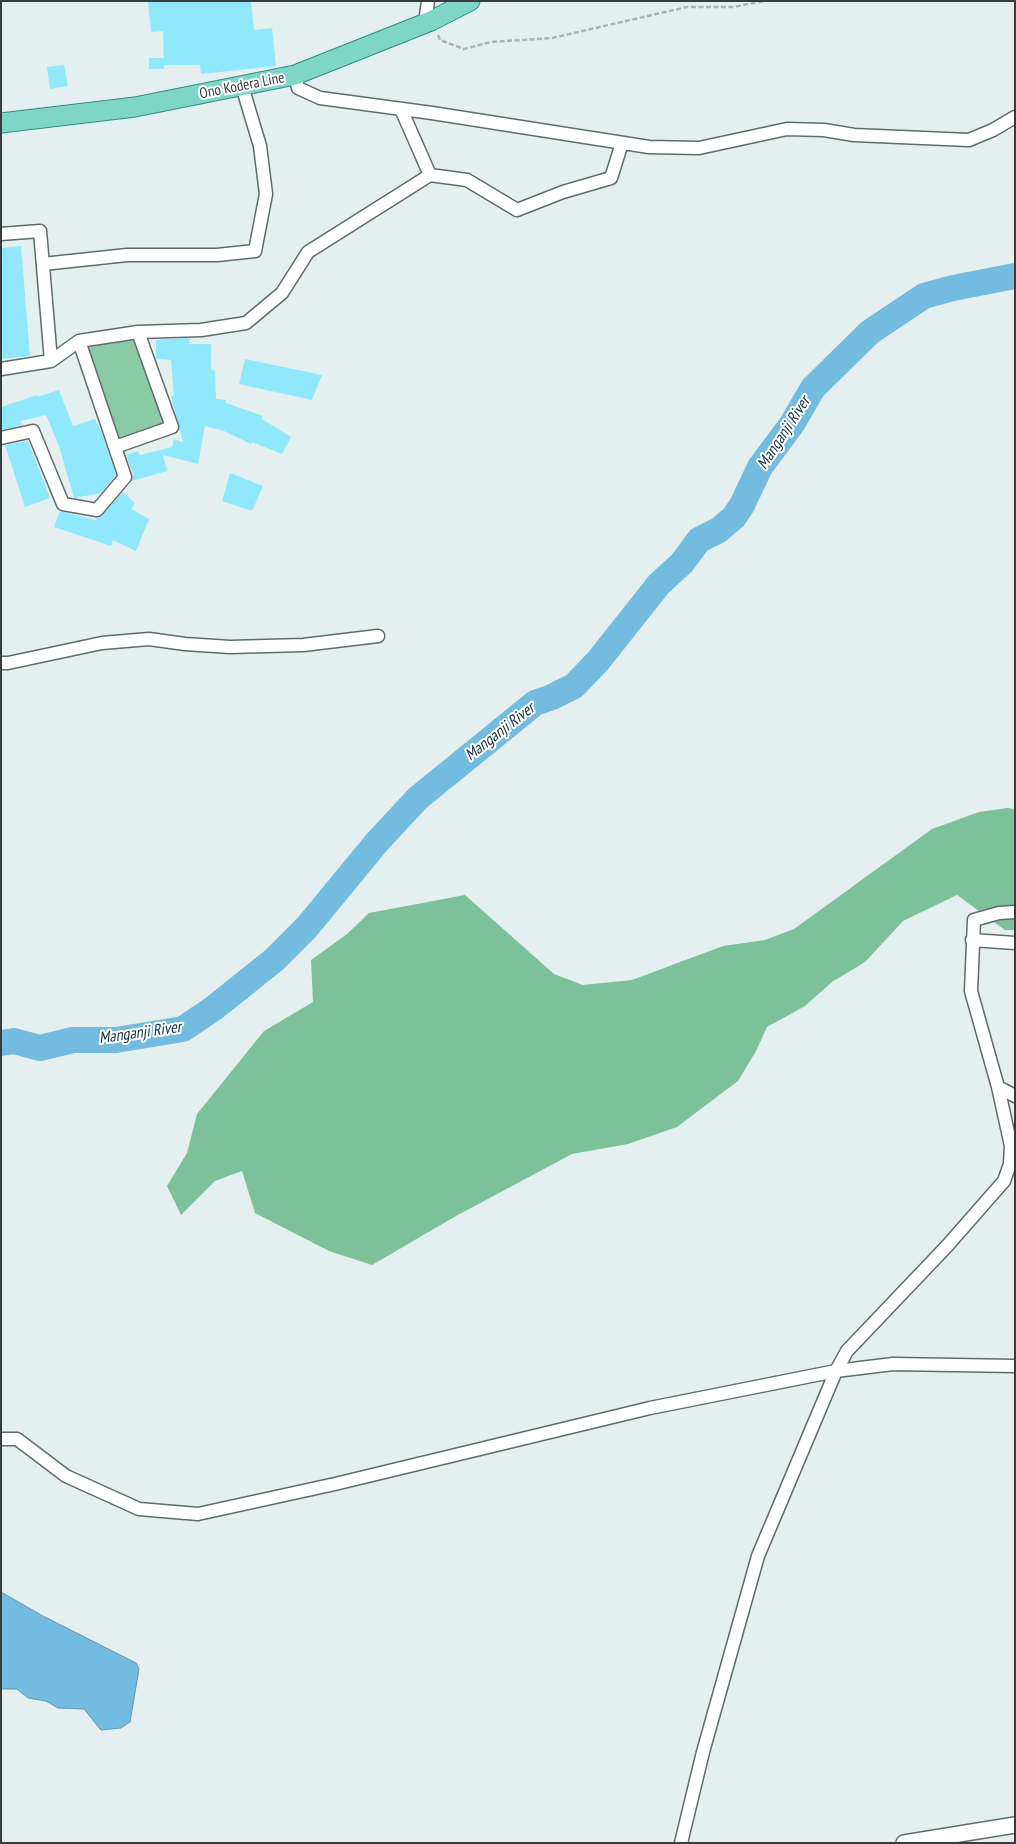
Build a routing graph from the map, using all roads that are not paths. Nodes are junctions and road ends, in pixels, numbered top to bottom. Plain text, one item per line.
1 (428, 1) edge
2 (470, 1) edge
3 (428, 22) junction
4 (295, 75) junction
5 (242, 86) junction
6 (401, 109) junction
7 (1015, 117) edge
8 (1, 123) edge
9 (622, 143) junction
10 (430, 175) junction
11 (1, 234) edge
12 (43, 264) junction
13 (138, 332) junction
14 (78, 341) junction
15 (51, 361) junction
16 (1, 369) edge
17 (1, 438) edge
18 (115, 447) junction
19 (378, 636) dead end
20 (1, 663) edge
21 (1015, 912) edge
22 (972, 940) junction
23 (1015, 943) edge
24 (998, 1087) junction
25 (1015, 1096) edge
26 (1015, 1366) edge
27 (836, 1370) junction
28 (1, 1439) edge
29 (1015, 1825) edge
30 (681, 1843) edge
31 (904, 1843) edge

1 - 3 street
2 - 3 main road, Ono Kodera Line
3 - 4 main road, Ono Kodera Line
4 - 5 main road, Ono Kodera Line
4 - 6 street
5 - 8 main road, Ono Kodera Line
5 - 12 street
6 - 9 street
6 - 10 street
7 - 9 street
9 - 10 street
10 - 13 street
11 - 12 street
12 - 15 street
13 - 14 street
13 - 18 street
14 - 15 street
14 - 18 street
15 - 16 street
17 - 18 street
19 - 20 street
21 - 22 street
22 - 23 street
22 - 24 street
24 - 25 street
24 - 27 street
26 - 27 street
27 - 28 street
27 - 30 street
29 - 31 street

